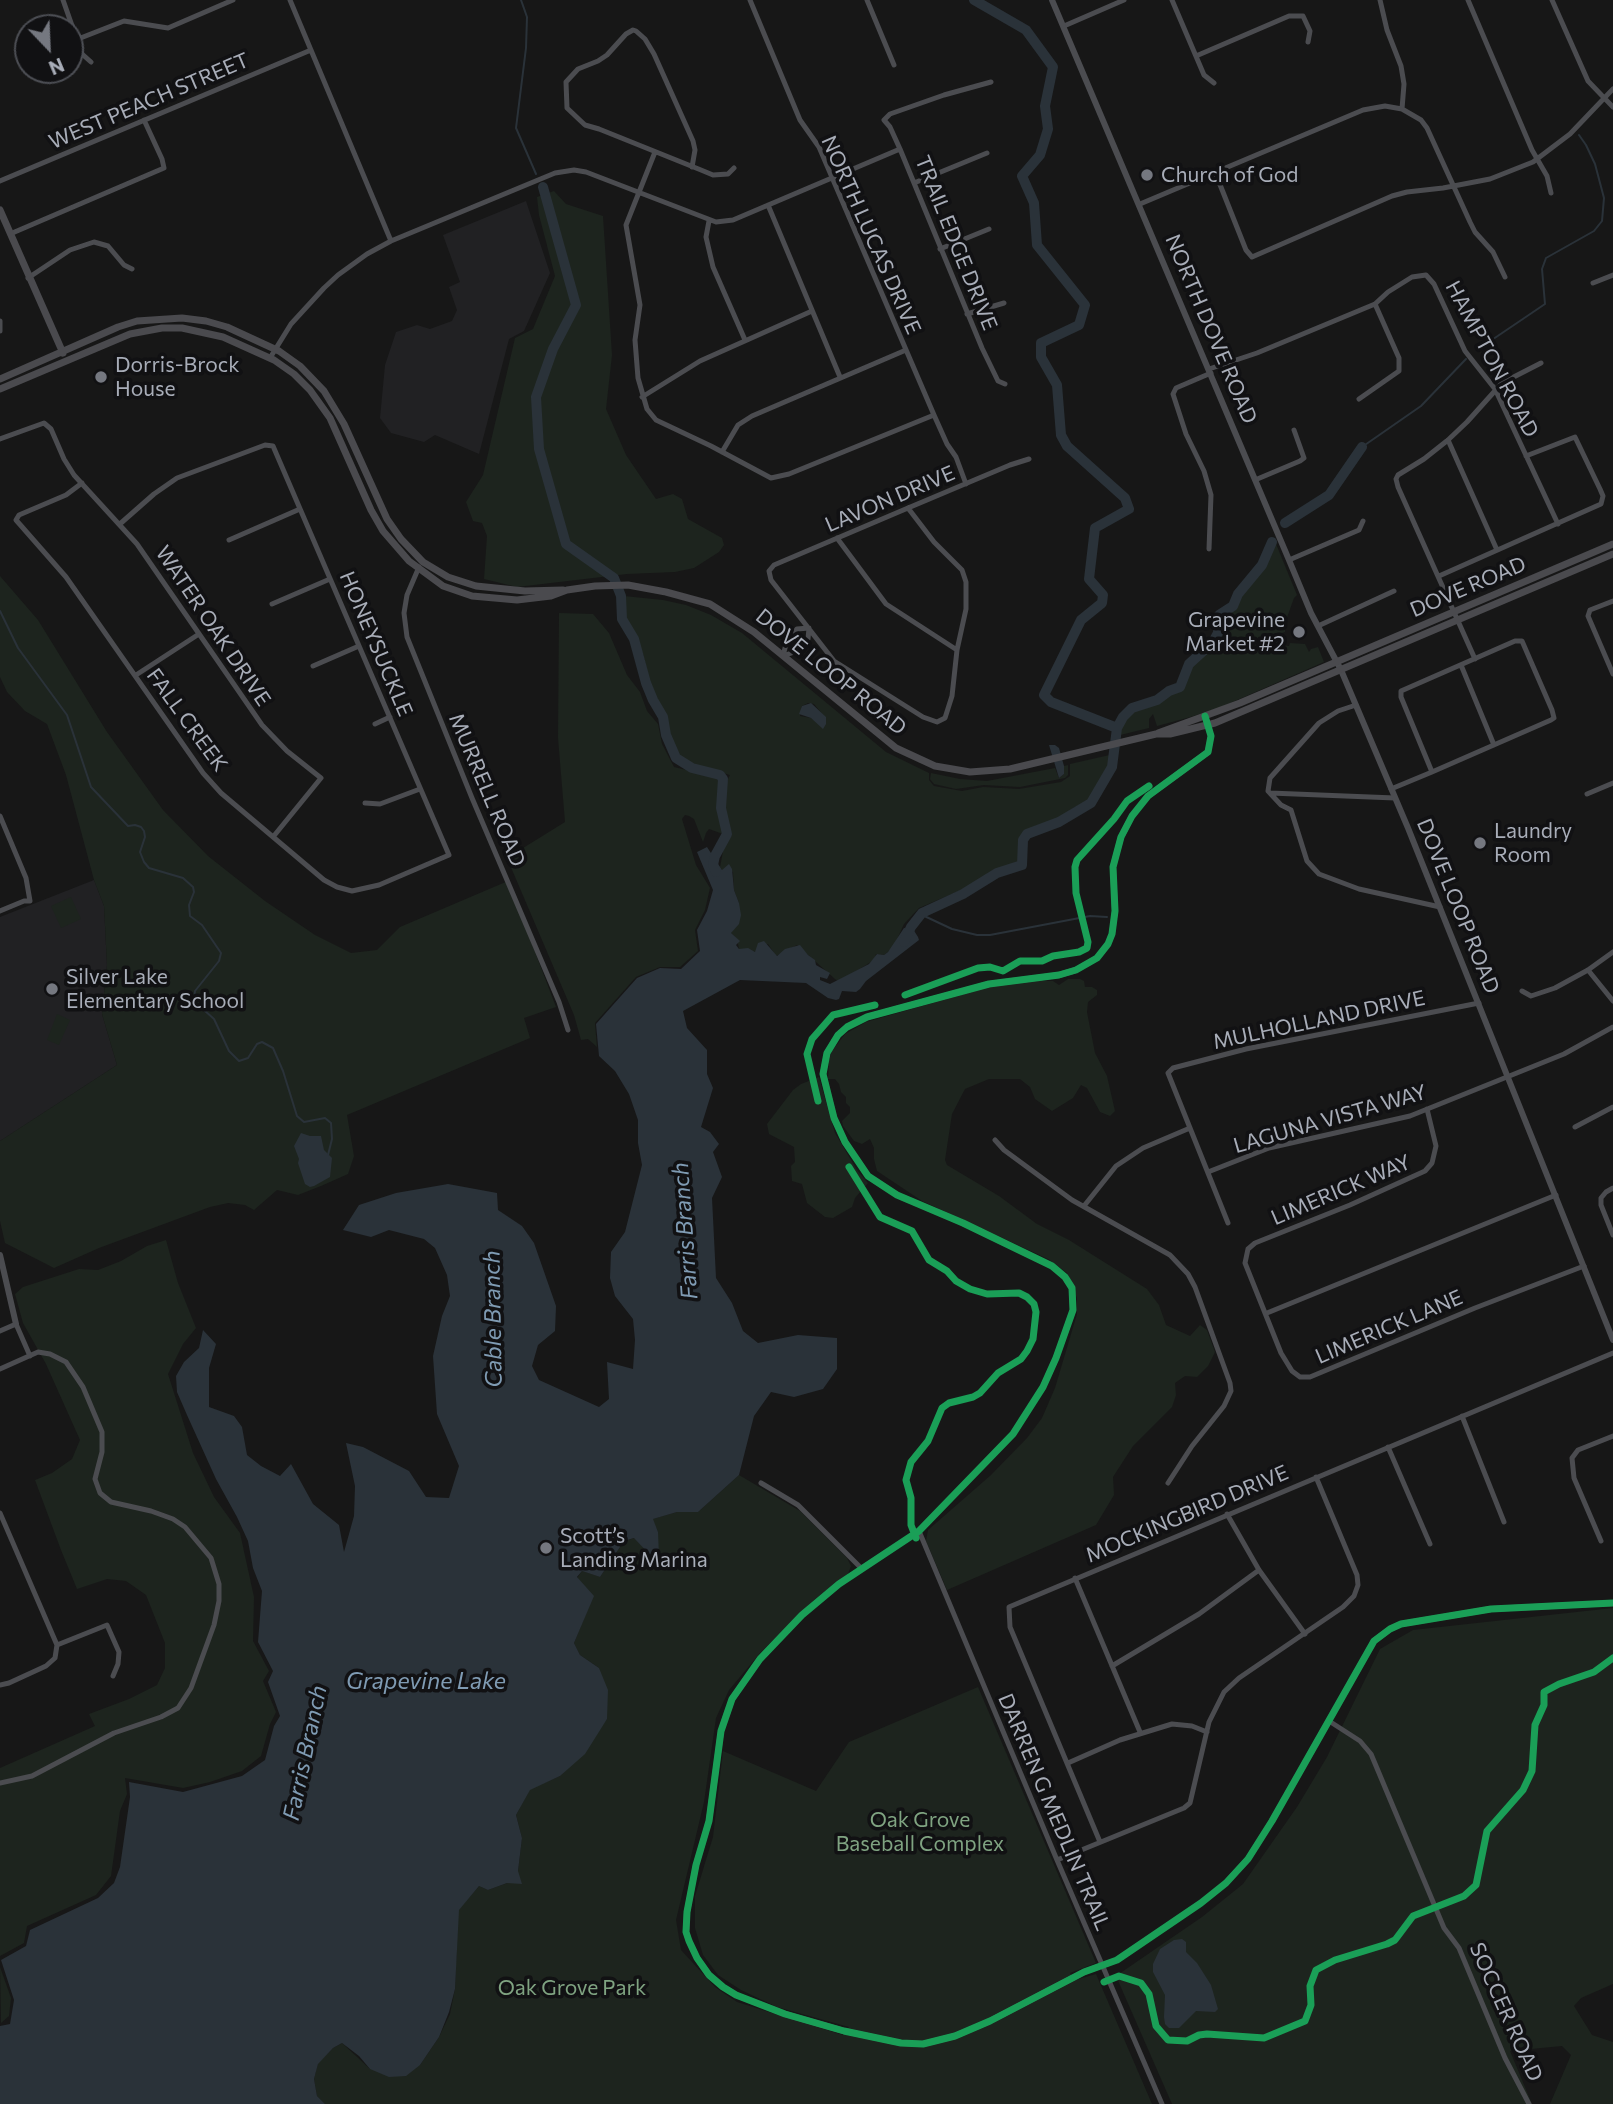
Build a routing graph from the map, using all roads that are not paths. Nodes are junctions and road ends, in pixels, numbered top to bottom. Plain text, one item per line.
1 (233, 0) edge
2 (290, 0) edge
3 (750, 0) edge
4 (867, 0) edge
5 (1052, 0) edge
6 (1124, 0) edge
7 (1172, 0) edge
8 (1380, 0) edge
9 (1468, 0) edge
10 (1552, 0) edge
11 (1064, 26) junction
12 (84, 37) edge
13 (1308, 41) dead end
14 (311, 50) junction
15 (84, 56) edge
16 (1196, 56) junction
17 (91, 62) dead end
18 (894, 65) dead end
19 (991, 82) dead end
20 (1214, 83) dead end
21 (1613, 89) edge
22 (1605, 99) junction
23 (1613, 107) edge
24 (1402, 109) junction
25 (144, 120) junction
26 (900, 149) junction
27 (655, 152) junction
28 (987, 153) dead end
29 (1538, 160) junction
30 (692, 167) junction
31 (734, 168) dead end
32 (1215, 172) junction
33 (833, 177) junction
34 (0, 181) edge
35 (914, 183) junction
36 (1454, 186) junction
37 (638, 193) junction
38 (1551, 193) dead end
39 (1140, 204) junction
40 (768, 205) junction
41 (0, 210) edge
42 (709, 221) junction
43 (989, 229) dead end
44 (10, 234) junction
45 (391, 241) junction
46 (940, 249) junction
47 (132, 269) dead end
48 (1613, 275) edge
49 (1505, 277) dead end
50 (29, 278) junction
51 (1593, 283) dead end
52 (1004, 303) dead end
53 (1375, 304) junction
54 (812, 311) junction
55 (967, 314) junction
56 (0, 321) edge
57 (0, 331) edge
58 (746, 340) junction
59 (275, 349) junction
60 (906, 350) junction
61 (62, 351) junction
62 (270, 358) junction
63 (67, 360) junction
64 (1541, 363) dead end
65 (1210, 371) junction
66 (840, 377) junction
67 (0, 379) edge
68 (1005, 384) dead end
69 (0, 389) edge
70 (1495, 389) junction
71 (642, 397) junction
72 (1359, 399) dead end
73 (934, 415) junction
74 (1294, 430) dead end
75 (0, 439) edge
76 (1448, 440) junction
77 (722, 452) junction
78 (1526, 456) junction
79 (1029, 459) dead end
80 (1255, 480) junction
81 (82, 483) junction
82 (966, 484) junction
83 (908, 508) junction
84 (300, 509) junction
85 (1363, 521) dead end
86 (121, 523) junction
87 (1558, 524) junction
88 (837, 538) junction
89 (229, 540) dead end
90 (1613, 544) edge
91 (1209, 549) dead end
92 (1497, 550) junction
93 (1613, 554) edge
94 (1289, 560) junction
95 (423, 562) junction
96 (418, 569) junction
97 (1439, 576) junction
98 (330, 579) junction
99 (567, 590) junction
100 (1394, 591) dead end
101 (1613, 601) edge
102 (272, 604) dead end
103 (1456, 616) junction
104 (1318, 626) junction
105 (808, 628) junction
106 (199, 634) junction
107 (359, 646) junction
108 (957, 650) junction
109 (783, 656) junction
110 (1475, 659) junction
111 (1461, 665) junction
112 (313, 666) dead end
113 (1339, 666) junction
114 (1613, 674) edge
115 (136, 676) junction
116 (1356, 705) junction
117 (1205, 716) junction
118 (390, 717) junction
119 (374, 724) dead end
120 (1208, 726) junction
121 (1156, 734) junction
122 (1494, 745) junction
123 (1433, 772) junction
124 (1613, 783) edge
125 (420, 789) junction
126 (1391, 789) junction
127 (1270, 793) junction
128 (1587, 794) dead end
129 (1297, 795) junction
130 (1395, 798) junction
131 (365, 803) dead end
132 (1291, 810) junction
133 (0, 816) edge
134 (272, 837) junction
135 (449, 856) joint
136 (1440, 906) junction
137 (0, 911) edge
138 (1613, 952) edge
139 (1588, 970) junction
140 (1522, 991) dead end
141 (1613, 1001) edge
142 (1479, 1003) junction
143 (1613, 1027) edge
144 (568, 1030) dead end
145 (1508, 1077) junction
146 (1613, 1107) edge
147 (1427, 1109) junction
148 (1574, 1127) dead end
149 (1190, 1128) junction
150 (995, 1140) dead end
151 (1208, 1172) junction
152 (1613, 1188) edge
153 (1556, 1195) junction
154 (1084, 1206) junction
155 (1228, 1223) dead end
156 (1613, 1235) edge
157 (1248, 1249) joint
158 (0, 1255) edge
159 (1584, 1266) junction
160 (1267, 1313) junction
161 (16, 1324) junction
162 (0, 1331) edge
163 (1613, 1339) edge
164 (1613, 1353) edge
165 (30, 1356) junction
166 (0, 1370) edge
167 (1462, 1416) junction
168 (1613, 1436) edge
169 (1388, 1447) junction
170 (1316, 1477) junction
171 (761, 1483) dead end
172 (1168, 1483) dead end
173 (0, 1513) edge
174 (1227, 1514) junction
175 (1504, 1522) dead end
176 (919, 1531) junction
177 (1601, 1541) dead end
178 (1430, 1544) dead end
179 (862, 1569) junction
180 (1259, 1570) junction
181 (1075, 1578) junction
182 (1613, 1603) edge
183 (1304, 1634) junction
184 (57, 1645) junction
185 (1112, 1666) junction
186 (113, 1676) dead end
187 (0, 1685) edge
188 (1328, 1721) junction
189 (1140, 1732) junction
190 (1207, 1732) junction
191 (1068, 1763) junction
192 (0, 1783) edge
193 (1100, 1842) junction
194 (1056, 1860) junction
195 (1102, 1965) junction
196 (1163, 2104) edge
197 (1529, 2104) edge

1 - 12 street
2 - 14 street
3 - 33 street, NORTH LUCAS DRIVE
4 - 18 street
5 - 11 street, NORTH DOVE ROAD
6 - 11 street
7 - 16 street
8 - 24 street
9 - 29 street
10 - 22 street
11 - 39 street, NORTH DOVE ROAD
13 - 16 street
14 - 25 street, WEST PEACH STREET
14 - 45 street
15 - 17 street
16 - 20 street
19 - 26 street, TRAIL EDGE DRIVE
21 - 22 street
22 - 23 street
22 - 29 street
24 - 32 street
24 - 36 street
25 - 34 street, WEST PEACH STREET
25 - 44 street
26 - 33 street
26 - 35 street, TRAIL EDGE DRIVE
27 - 30 street
27 - 30 street
27 - 37 street
28 - 35 street
29 - 36 street
29 - 38 street
30 - 31 street
32 - 36 street
32 - 39 street
33 - 40 street
33 - 60 street, NORTH LUCAS DRIVE
35 - 46 street, TRAIL EDGE DRIVE
36 - 49 street
37 - 42 street
37 - 45 street
37 - 71 street
39 - 65 street, NORTH DOVE ROAD
40 - 42 street
40 - 54 street
41 - 44 main road
42 - 58 street
43 - 46 street
44 - 50 main road
45 - 59 street
46 - 55 street, TRAIL EDGE DRIVE
47 - 50 street
48 - 51 street
50 - 61 main road
52 - 55 street
53 - 65 street, HAMPTON ROAD
53 - 70 street, HAMPTON ROAD
53 - 72 street
54 - 58 street
54 - 66 street
55 - 68 street, TRAIL EDGE DRIVE
56 - 57 street
58 - 71 street
59 - 61 main road, DOVE LOOP ROAD
59 - 62 street
59 - 95 main road, DOVE LOOP ROAD
60 - 66 street
60 - 73 street, NORTH LUCAS DRIVE
61 - 63 main road
61 - 67 main road, DOVE LOOP ROAD
62 - 63 main road, DOVE LOOP ROAD
62 - 96 main road, DOVE LOOP ROAD
63 - 69 main road, DOVE LOOP ROAD
64 - 70 street
65 - 80 street, NORTH DOVE ROAD
65 - 91 street, HAMPTON ROAD
66 - 77 street
70 - 76 street
70 - 78 street, HAMPTON ROAD
71 - 77 street
73 - 77 street
73 - 82 street, NORTH LUCAS DRIVE
74 - 80 street
75 - 81 street, WATER OAK DRIVE
76 - 92 street
76 - 97 street
78 - 87 street, HAMPTON ROAD
78 - 87 street
79 - 82 street, LAVON DRIVE
80 - 94 street, NORTH DOVE ROAD
81 - 86 street, WATER OAK DRIVE
81 - 115 street, FALL CREEK
82 - 83 street, LAVON DRIVE
83 - 88 street, LAVON DRIVE
83 - 108 street
84 - 86 street, HONEYSUCKLE
84 - 89 street
84 - 98 street, HONEYSUCKLE
85 - 94 street
86 - 106 street, WATER OAK DRIVE
87 - 92 street
88 - 105 street, LAVON DRIVE
88 - 108 street
90 - 103 main road, DOVE ROAD
92 - 97 street
93 - 103 main road, DOVE ROAD
94 - 104 street, NORTH DOVE ROAD
95 - 96 street, MURRELL ROAD
95 - 99 main road, DOVE LOOP ROAD
96 - 99 main road, DOVE LOOP ROAD
96 - 144 street, MURRELL ROAD
97 - 103 street
98 - 102 street
98 - 107 street, HONEYSUCKLE
99 - 109 main road, DOVE LOOP ROAD
100 - 104 street
101 - 114 street
103 - 110 street
103 - 113 main road, DOVE ROAD
104 - 113 street, NORTH DOVE ROAD
105 - 108 street
105 - 109 street
105 - 109 street
106 - 115 street
106 - 134 street, WATER OAK DRIVE
107 - 112 street
107 - 118 street, HONEYSUCKLE
109 - 121 main road, DOVE LOOP ROAD
110 - 111 street
110 - 122 street
111 - 122 street
111 - 123 street
113 - 116 street, DOVE LOOP ROAD
113 - 117 main road, DOVE LOOP ROAD
113 - 120 main road, DOVE LOOP ROAD
115 - 134 street, FALL CREEK
116 - 126 street, DOVE LOOP ROAD
116 - 127 street
117 - 120 street
117 - 121 main road, DOVE LOOP ROAD
118 - 119 street
118 - 125 street, HONEYSUCKLE
120 - 121 main road, DOVE LOOP ROAD
120 - 176 street
122 - 123 street
123 - 126 street
124 - 128 street
125 - 131 street
125 - 135 street, HONEYSUCKLE
126 - 130 street, DOVE LOOP ROAD
127 - 129 street
127 - 132 street
129 - 130 street
129 - 132 street
130 - 136 street, DOVE LOOP ROAD
132 - 136 street
133 - 137 street
134 - 135 street, FALL CREEK
136 - 142 street, DOVE LOOP ROAD
138 - 139 street
139 - 140 street
139 - 141 street
142 - 145 street, DOVE LOOP ROAD
142 - 149 street, MULHOLLAND DRIVE
143 - 145 street, LAGUNA VISTA WAY
145 - 147 street, LAGUNA VISTA WAY
145 - 153 street, DOVE LOOP ROAD
146 - 148 street
147 - 151 street, LAGUNA VISTA WAY
147 - 157 street, LIMERICK WAY
149 - 151 street
149 - 154 street
150 - 154 street
151 - 155 street
152 - 156 street
153 - 159 street, DOVE LOOP ROAD
153 - 160 street
154 - 172 street
157 - 160 street, LIMERICK LANE
158 - 161 street
159 - 160 street, LIMERICK LANE
159 - 163 street, DOVE LOOP ROAD
161 - 162 street
161 - 165 street
164 - 167 street, MOCKINGBIRD DRIVE
165 - 166 street
165 - 192 street
167 - 169 street, MOCKINGBIRD DRIVE
167 - 175 street
168 - 177 street
169 - 170 street, MOCKINGBIRD DRIVE
169 - 178 street
170 - 174 street, MOCKINGBIRD DRIVE
170 - 183 street
171 - 179 street
173 - 184 street
174 - 180 street
174 - 181 street, MOCKINGBIRD DRIVE
176 - 179 street
176 - 194 street, DARREN G MEDLIN TRAIL
179 - 195 street
180 - 183 street
180 - 185 street
181 - 185 street
181 - 191 street, MOCKINGBIRD DRIVE
182 - 188 street
183 - 190 street
184 - 186 street
184 - 187 street
185 - 189 street
188 - 195 street
188 - 197 street, SOCCER ROAD
189 - 190 street
189 - 191 street
190 - 193 street
191 - 193 street, MOCKINGBIRD DRIVE
193 - 194 street
194 - 195 street, DARREN G MEDLIN TRAIL
195 - 196 street, DARREN G MEDLIN TRAIL

